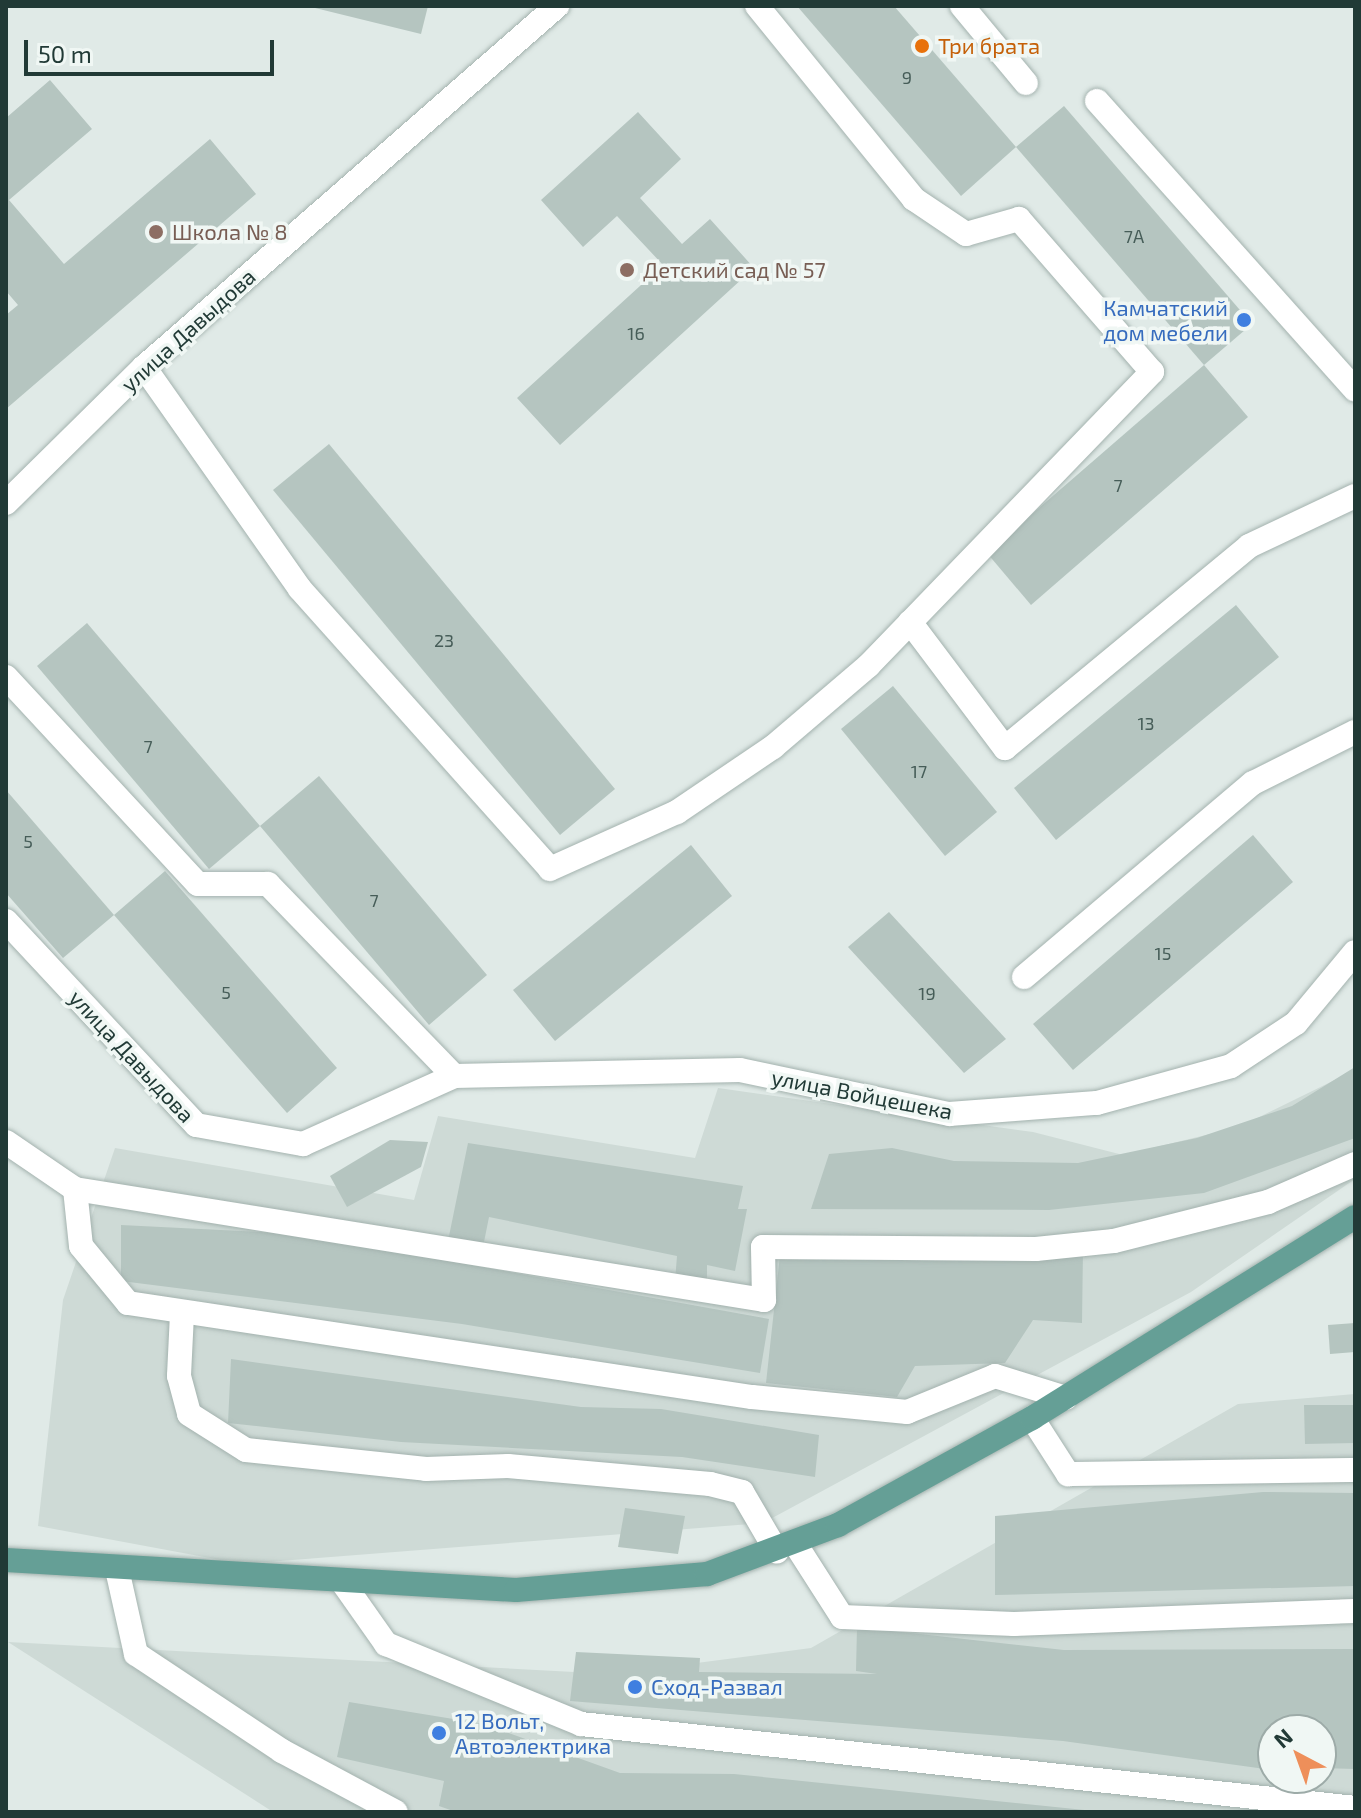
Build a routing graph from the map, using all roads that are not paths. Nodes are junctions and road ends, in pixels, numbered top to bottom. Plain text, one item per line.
1 (557, 6) edge
2 (757, 6) edge
3 (962, 6) edge
4 (1026, 83) dead end
5 (1097, 101) dead end
6 (144, 367) junction
7 (1355, 390) edge
8 (1355, 496) edge
9 (6, 503) edge
10 (910, 622) junction
11 (6, 677) edge
12 (1355, 732) edge
13 (6, 921) edge
14 (1355, 952) edge
15 (1024, 977) dead end
16 (454, 1076) junction
17 (416, 1088) joint
18 (6, 1142) edge
19 (1355, 1164) edge
20 (75, 1189) junction
21 (1355, 1217) edge
22 (182, 1314) junction
23 (1066, 1398) junction
24 (1032, 1418) junction
25 (1355, 1470) edge
26 (787, 1549) junction
27 (6, 1560) edge
28 (117, 1569) junction
29 (343, 1583) junction
30 (1355, 1611) edge
31 (1355, 1808) edge
32 (396, 1812) edge

1 - 6 street, улица Давыдова
2 - 10 street
3 - 4 street
5 - 7 street
6 - 9 street, улица Давыдова
6 - 10 street
8 - 10 street
11 - 16 street
12 - 15 street
13 - 17 street, улица Давыдова
14 - 16 street, улица Войцешека
16 - 17 street, улица Войцешека
18 - 20 street
19 - 20 street
20 - 22 street
21 - 23 main road
22 - 23 street
22 - 26 street
23 - 24 main road
24 - 25 street
24 - 26 main road
26 - 29 main road
26 - 30 street
27 - 28 main road
28 - 29 main road
28 - 32 street
29 - 31 street

